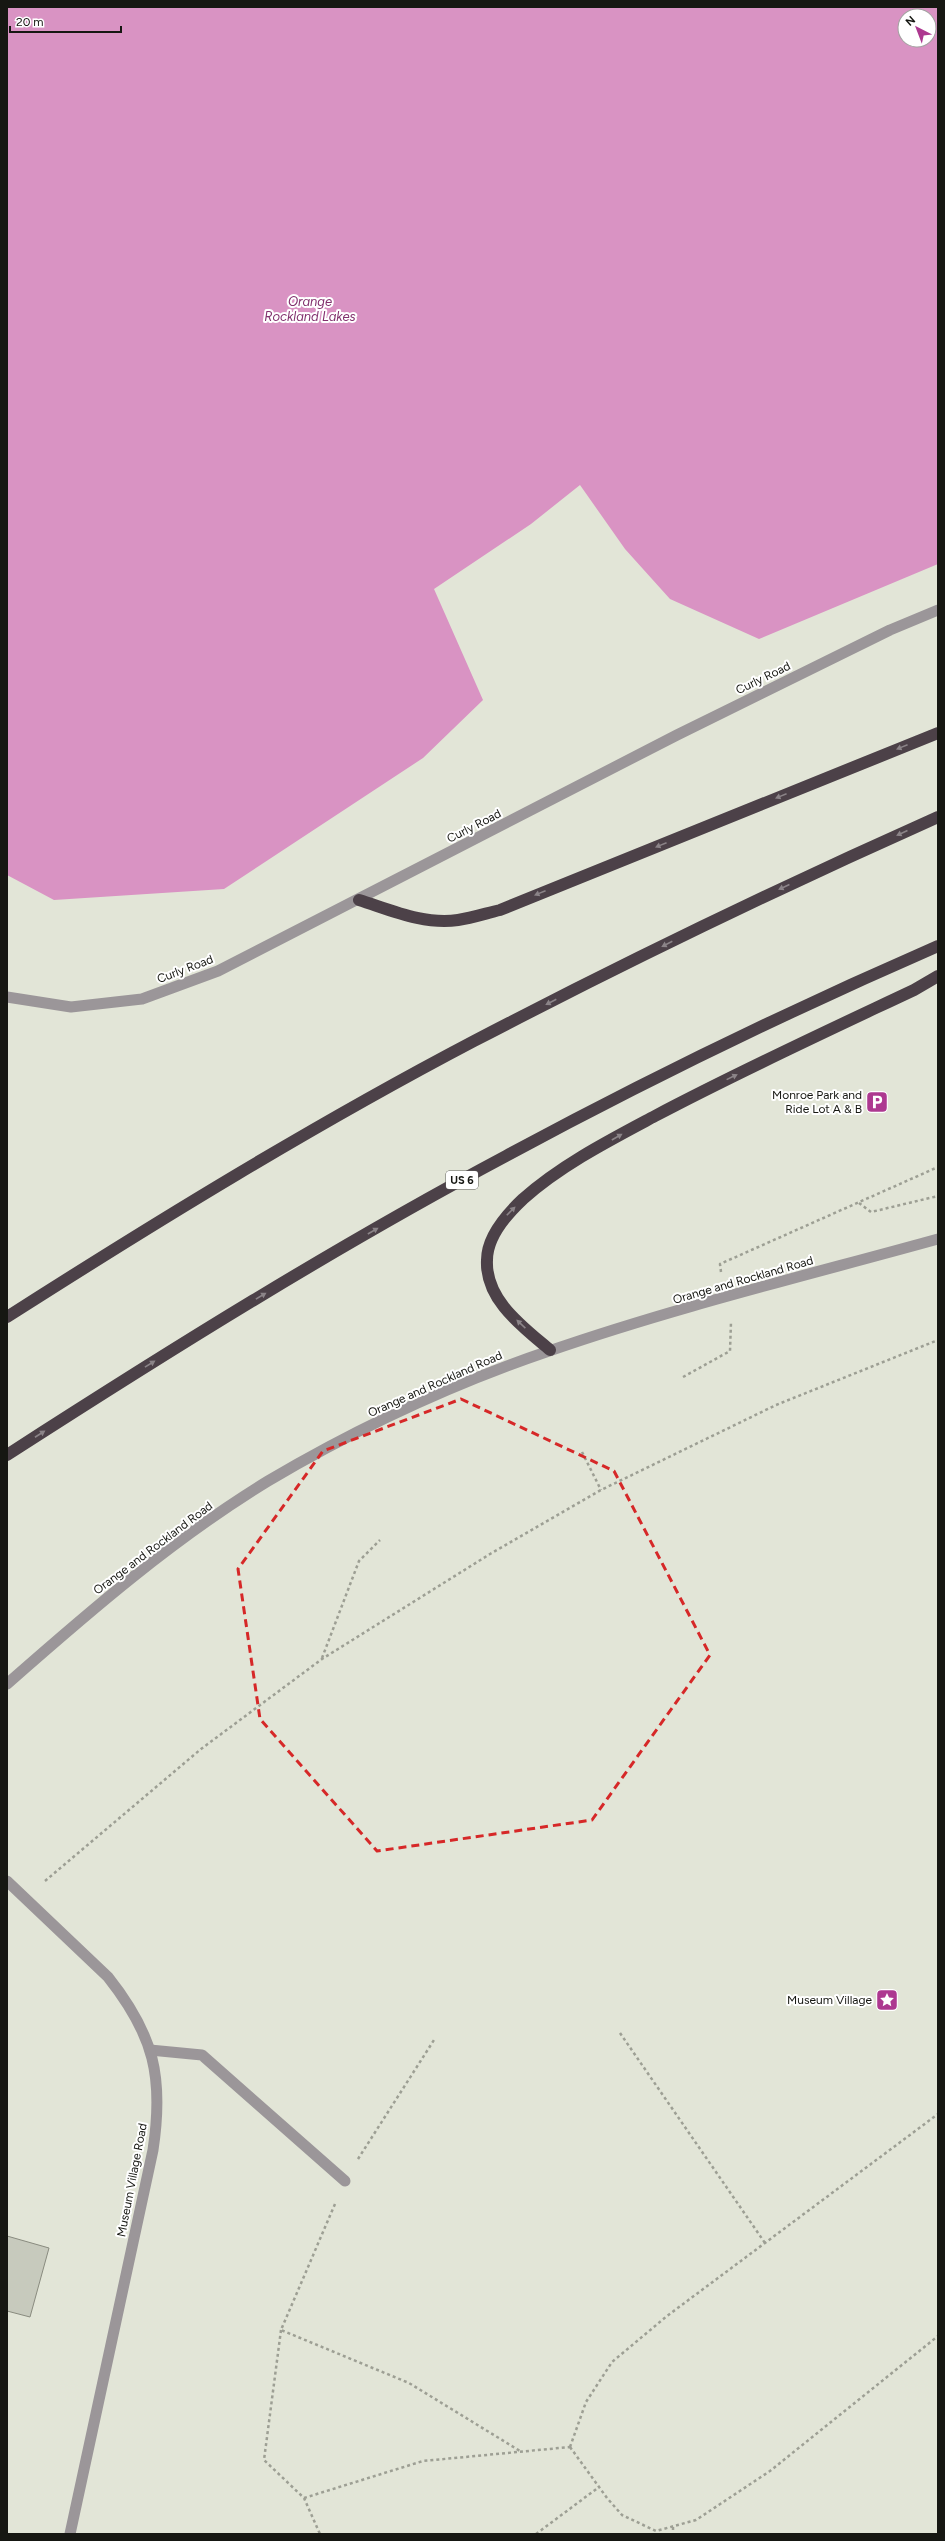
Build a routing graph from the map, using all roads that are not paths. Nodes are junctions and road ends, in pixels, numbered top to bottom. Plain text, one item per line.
1 (938, 610) edge
2 (938, 733) edge
3 (938, 817) edge
4 (359, 900) junction
5 (938, 946) edge
6 (938, 976) edge
7 (7, 997) edge
8 (938, 1239) edge
9 (7, 1317) edge
10 (550, 1350) junction
11 (7, 1455) edge
12 (7, 1684) edge
13 (7, 1881) edge
14 (150, 2050) junction
15 (344, 2181) road end
16 (70, 2534) edge

1 - 4 street, Curly Road
2 -> 4 highway
3 -> 9 highway
4 - 7 street, Curly Road
11 -> 5 highway, US 6
10 -> 6 highway
8 - 10 street, Orange and Rockland Road
10 - 12 street, Orange and Rockland Road
13 - 14 street, Museum Village Road
14 - 15 street
14 - 16 street, Museum Village Road

